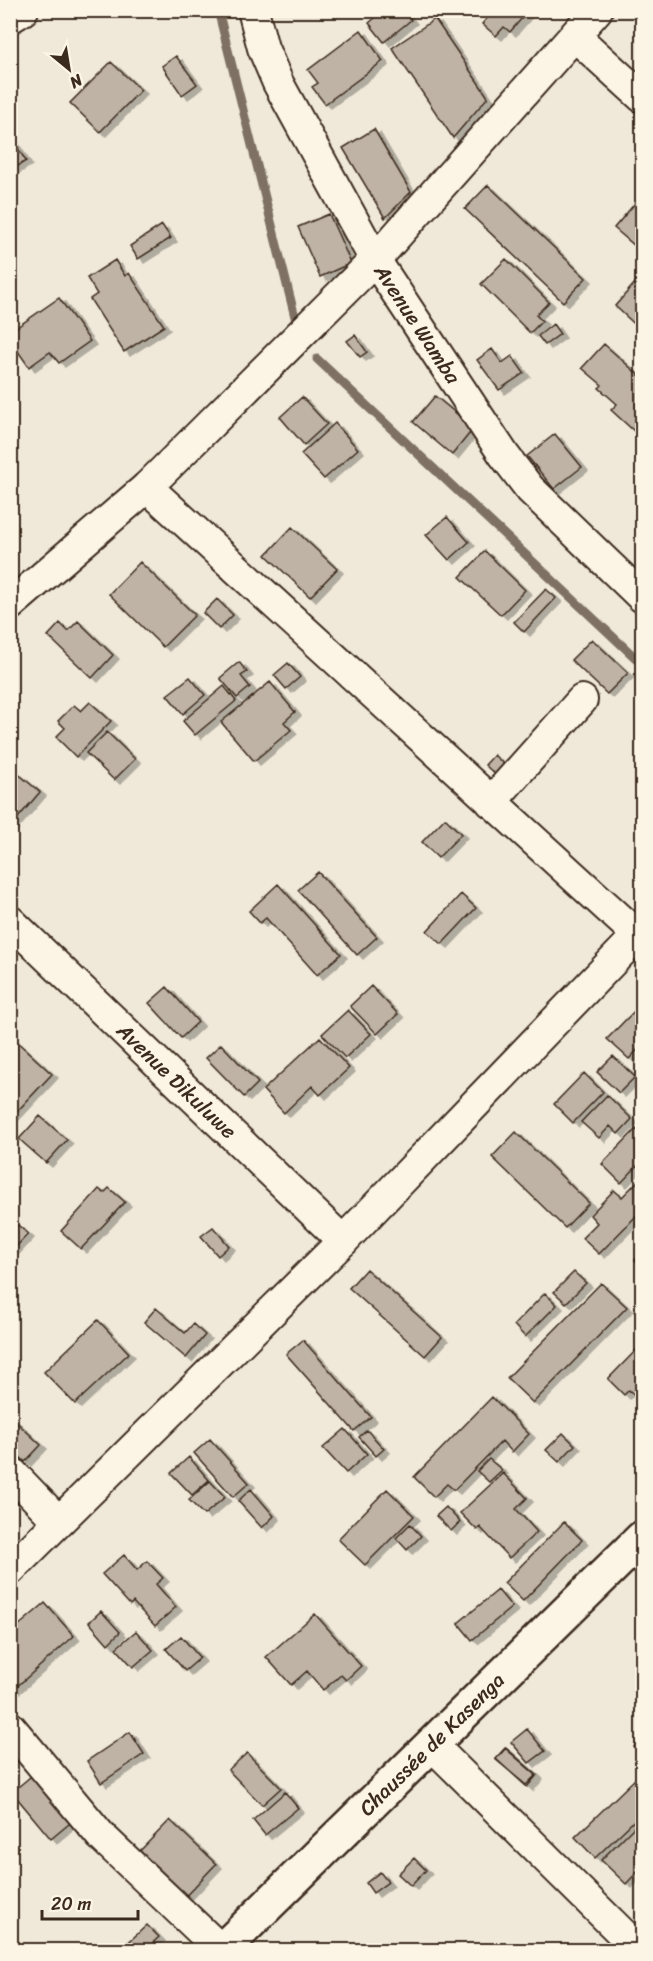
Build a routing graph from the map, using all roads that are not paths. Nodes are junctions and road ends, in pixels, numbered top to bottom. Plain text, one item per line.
1 (23, 10) edge
2 (253, 10) edge
3 (597, 10) edge
4 (10, 18) edge
5 (575, 36) junction
6 (642, 97) edge
7 (375, 260) junction
8 (147, 487) junction
9 (642, 597) edge
10 (10, 605) edge
11 (582, 700) dead end
12 (491, 802) junction
13 (10, 921) edge
14 (640, 937) edge
15 (343, 1241) junction
16 (10, 1471) edge
17 (58, 1521) junction
18 (642, 1538) edge
19 (10, 1570) edge
20 (10, 1727) edge
21 (432, 1746) junction
22 (222, 1950) edge
23 (639, 1950) edge

1 - 4 street
2 - 7 street, Avenue Wamba
3 - 5 street
5 - 6 street
5 - 7 street
7 - 8 street
7 - 9 street, Avenue Wamba
8 - 10 street
8 - 12 street
11 - 12 street
12 - 14 street
13 - 15 street, Avenue Dikuluwe
14 - 15 street
15 - 17 street
16 - 17 street
17 - 19 street
18 - 21 main road, Chaussée de Kasenga
20 - 22 street
21 - 22 main road, Chaussée de Kasenga
21 - 23 street

